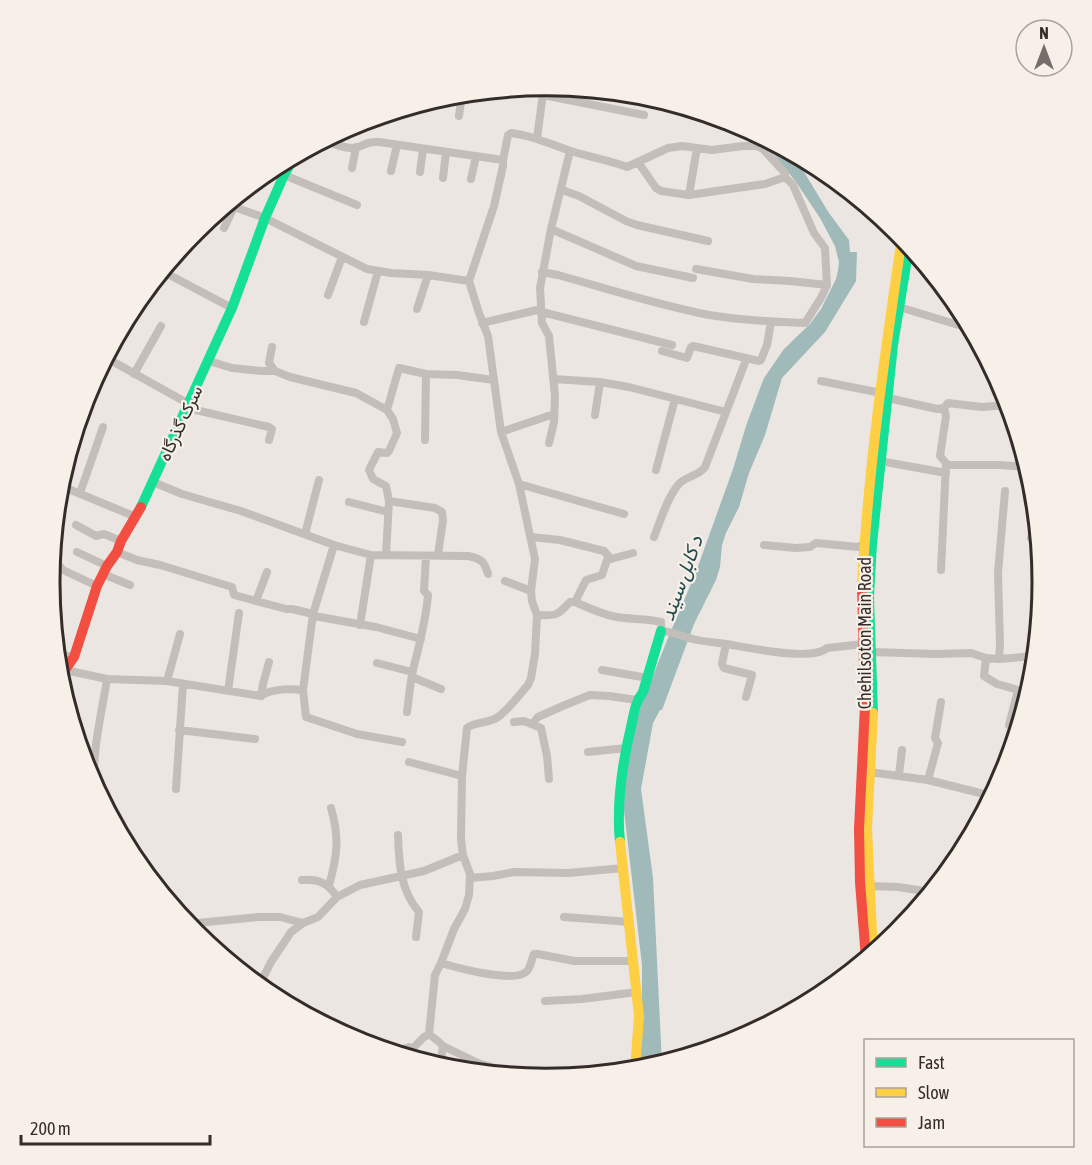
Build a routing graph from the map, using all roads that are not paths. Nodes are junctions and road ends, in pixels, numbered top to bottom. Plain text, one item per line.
1 (543, 96) edge
2 (571, 98) edge
3 (461, 105) edge
4 (644, 115) dead end
5 (459, 116) dead end
6 (537, 138) junction
7 (337, 144) edge
8 (397, 145) junction
9 (356, 147) junction
10 (697, 148) junction
11 (423, 149) junction
12 (570, 151) junction
13 (446, 152) junction
14 (476, 156) junction
15 (503, 160) junction
16 (638, 162) junction
17 (352, 168) dead end
18 (391, 171) dead end
19 (420, 172) dead end
20 (284, 175) joint
21 (443, 177) dead end
22 (785, 177) junction
23 (471, 179) dead end
24 (562, 190) junction
25 (689, 195) junction
26 (357, 205) dead end
27 (238, 207) edge
28 (229, 215) edge
29 (265, 218) junction
30 (224, 228) dead end
31 (551, 229) junction
32 (708, 240) dead end
33 (900, 250) edge
34 (342, 257) junction
35 (907, 258) edge
36 (378, 271) junction
37 (542, 272) junction
38 (170, 275) edge
39 (428, 275) junction
40 (469, 281) junction
41 (827, 285) junction
42 (328, 295) dead end
43 (899, 307) junction
44 (232, 308) junction
45 (417, 309) dead end
46 (542, 311) junction
47 (364, 322) dead end
48 (771, 322) junction
49 (482, 323) junction
50 (958, 325) edge
51 (161, 326) dead end
52 (672, 345) dead end
53 (272, 347) dead end
54 (662, 351) dead end
55 (209, 360) junction
56 (746, 360) dead end
57 (113, 362) edge
58 (275, 371) junction
59 (134, 374) junction
60 (426, 374) junction
61 (553, 379) junction
62 (494, 380) junction
63 (821, 381) dead end
64 (600, 382) junction
65 (884, 395) junction
66 (675, 399) junction
67 (188, 406) junction
68 (998, 406) edge
69 (944, 408) junction
70 (387, 410) junction
71 (726, 412) junction
72 (554, 414) junction
73 (595, 415) dead end
74 (103, 427) dead end
75 (501, 432) junction
76 (269, 440) dead end
77 (425, 440) dead end
78 (549, 443) dead end
79 (880, 461) junction
80 (1017, 466) edge
81 (946, 469) junction
82 (656, 470) dead end
83 (319, 480) dead end
84 (153, 482) junction
85 (519, 484) junction
86 (69, 489) edge
87 (1005, 491) dead end
88 (80, 493) junction
89 (389, 501) junction
90 (349, 502) dead end
91 (388, 512) junction
92 (624, 514) dead end
93 (136, 517) junction
94 (76, 525) dead end
95 (305, 534) junction
96 (531, 537) junction
97 (654, 537) dead end
98 (121, 541) junction
99 (864, 544) junction
100 (334, 545) junction
101 (764, 545) dead end
102 (77, 552) dead end
103 (117, 552) junction
104 (633, 553) dead end
105 (371, 555) junction
106 (386, 555) junction
107 (438, 555) junction
108 (426, 556) junction
109 (611, 559) junction
110 (60, 567) edge
111 (105, 570) junction
112 (941, 570) dead end
113 (267, 572) dead end
114 (488, 574) dead end
115 (505, 581) dead end
116 (130, 585) dead end
117 (97, 586) junction
118 (531, 591) junction
119 (256, 601) junction
120 (575, 602) junction
121 (239, 613) dead end
122 (314, 615) junction
123 (537, 615) junction
124 (360, 625) junction
125 (665, 631) junction
126 (180, 634) dead end
127 (421, 639) junction
128 (726, 644) junction
129 (867, 648) junction
130 (66, 656) edge
131 (74, 657) junction
132 (1026, 657) edge
133 (986, 658) junction
134 (999, 659) junction
135 (269, 662) dead end
136 (377, 663) dead end
137 (67, 667) edge
138 (602, 670) dead end
139 (68, 671) edge
140 (412, 675) junction
141 (648, 678) junction
142 (107, 680) junction
143 (167, 681) junction
144 (183, 684) junction
145 (441, 689) dead end
146 (303, 690) junction
147 (1018, 690) joint
148 (228, 691) junction
149 (261, 696) junction
150 (746, 697) dead end
151 (638, 700) junction
152 (941, 702) dead end
153 (406, 712) dead end
154 (514, 722) dead end
155 (532, 724) junction
156 (1010, 725) dead end
157 (179, 730) junction
158 (255, 739) dead end
159 (402, 742) dead end
160 (626, 748) junction
161 (902, 750) dead end
162 (588, 752) dead end
163 (409, 762) dead end
164 (95, 763) edge
165 (869, 772) junction
166 (899, 775) junction
167 (462, 776) junction
168 (549, 779) dead end
169 (928, 780) junction
170 (177, 789) dead end
171 (983, 794) edge
172 (331, 808) dead end
173 (398, 835) dead end
174 (463, 855) junction
175 (624, 868) junction
176 (401, 876) junction
177 (470, 878) junction
178 (302, 880) dead end
179 (869, 885) junction
180 (329, 886) junction
181 (921, 891) edge
182 (337, 897) junction
183 (564, 917) dead end
184 (630, 922) junction
185 (199, 923) edge
186 (303, 923) junction
187 (416, 937) dead end
188 (872, 942) edge
189 (865, 949) edge
190 (634, 961) junction
191 (441, 963) junction
192 (263, 978) edge
193 (638, 992) junction
194 (545, 1001) dead end
195 (429, 1034) junction
196 (443, 1046) junction
197 (406, 1048) edge
198 (441, 1057) edge
199 (636, 1060) edge
200 (476, 1063) edge

1 - 6 street
2 - 4 street
3 - 5 street
6 - 12 street
6 - 15 street
7 - 9 street
8 - 9 street
8 - 11 street
8 - 18 street
9 - 17 street
10 - 16 street
10 - 22 street
10 - 25 street
11 - 13 street
11 - 19 street
12 - 16 street
12 - 24 street
13 - 14 street
13 - 21 street
14 - 15 street
14 - 23 street
15 - 40 street
16 - 25 street
20 - 26 street
20 - 29 main road, سرک گذرگاه
22 - 25 street
22 - 41 street
24 - 31 street
24 - 32 street
27 - 29 street
28 - 30 street
29 - 34 street
29 - 44 main road, سرک گذرگاه
31 - 37 street
31 - 41 street
33 - 65 main road, Chehilsoton Main Road
34 - 36 street
34 - 42 street
35 - 43 main road, Chehilsoton Main Road
36 - 39 street
36 - 47 street
37 - 46 street
37 - 48 street
38 - 44 street
39 - 40 street
39 - 45 street
40 - 49 street
41 - 48 street
43 - 50 street
43 - 65 main road, Chehilsoton Main Road
44 - 55 main road, سرک گذرگاه
46 - 49 street
46 - 52 street
46 - 61 street
48 - 54 street
49 - 62 street
51 - 59 street
53 - 58 street
55 - 58 street
55 - 67 main road, سرک گذرگاه
56 - 71 street
57 - 59 street
58 - 70 street
59 - 67 street
60 - 62 street
60 - 70 street
60 - 77 street
61 - 64 street
61 - 72 street
62 - 75 street
63 - 65 street
64 - 66 street
64 - 73 street
65 - 69 street
65 - 79 main road, Chehilsoton Main Road
65 - 99 main road, Chehilsoton Main Road
66 - 71 street
66 - 82 street
67 - 76 street
67 - 84 main road, سرک گذرگاه
68 - 69 street
69 - 81 street
70 - 89 street
71 - 97 street
72 - 75 street
72 - 78 street
74 - 88 street
75 - 85 street
79 - 81 street
79 - 129 main road, Chehilsoton Main Road
80 - 81 street
81 - 112 street
83 - 95 street
84 - 93 main road, سرک گذرگاه
84 - 95 street
85 - 92 street
85 - 96 street
86 - 88 street
87 - 134 street
88 - 93 street
89 - 91 street
89 - 107 street
90 - 91 street
91 - 106 street
93 - 98 main road, سرک گذرگاه
94 - 98 street
95 - 100 street
96 - 109 street
96 - 118 street
98 - 103 main road, سرک گذرگاه
99 - 101 street
99 - 129 main road, Chehilsoton Main Road
100 - 105 street
100 - 122 street
102 - 111 street
103 - 111 main road, سرک گذرگاه
103 - 119 street
104 - 109 street
105 - 106 street
105 - 124 street
106 - 108 street
107 - 108 street
107 - 114 street
108 - 127 street
109 - 120 street
110 - 117 street
111 - 116 street
111 - 117 main road, سرک گذرگاه
113 - 119 street
115 - 118 street
117 - 131 main road, سرک گذرگاه
118 - 123 street
119 - 122 street
120 - 123 street
120 - 125 street
121 - 148 street
122 - 124 street
122 - 146 street
123 - 167 street
124 - 127 street
125 - 128 street
125 - 141 main road
126 - 143 street
127 - 140 street
128 - 129 street
128 - 150 street
129 - 133 street
129 - 165 main road, Chehilsoton Main Road
129 - 189 main road, Chehilsoton Main Road
130 - 131 street
131 - 137 main road, سرک گذرگاه
132 - 134 street
133 - 134 street
133 - 147 street
135 - 149 street
136 - 140 street
138 - 141 street
139 - 142 street
140 - 145 street
140 - 153 street
141 - 151 main road
142 - 143 street
142 - 164 street
143 - 144 street
144 - 148 street
144 - 157 street
146 - 149 street
146 - 159 street
147 - 156 street
148 - 149 street
151 - 155 street
151 - 160 main road
152 - 169 street
154 - 155 street
155 - 168 street
157 - 158 street
157 - 170 street
160 - 162 street
160 - 175 main road
161 - 166 street
163 - 167 street
165 - 166 street
165 - 179 main road, Chehilsoton Main Road
166 - 169 street
167 - 174 street
169 - 171 street
172 - 180 street
173 - 176 street
174 - 176 street
174 - 177 street
175 - 177 street
175 - 184 main road
176 - 182 street
176 - 187 street
177 - 191 street
178 - 180 street
179 - 181 street
179 - 188 main road, Chehilsoton Main Road
180 - 182 street
182 - 186 street
183 - 184 street
184 - 190 main road
185 - 186 street
186 - 192 street
190 - 191 street
190 - 193 main road
191 - 195 street
193 - 194 street
193 - 199 main road
195 - 196 street
195 - 197 street
196 - 198 street
196 - 200 street

